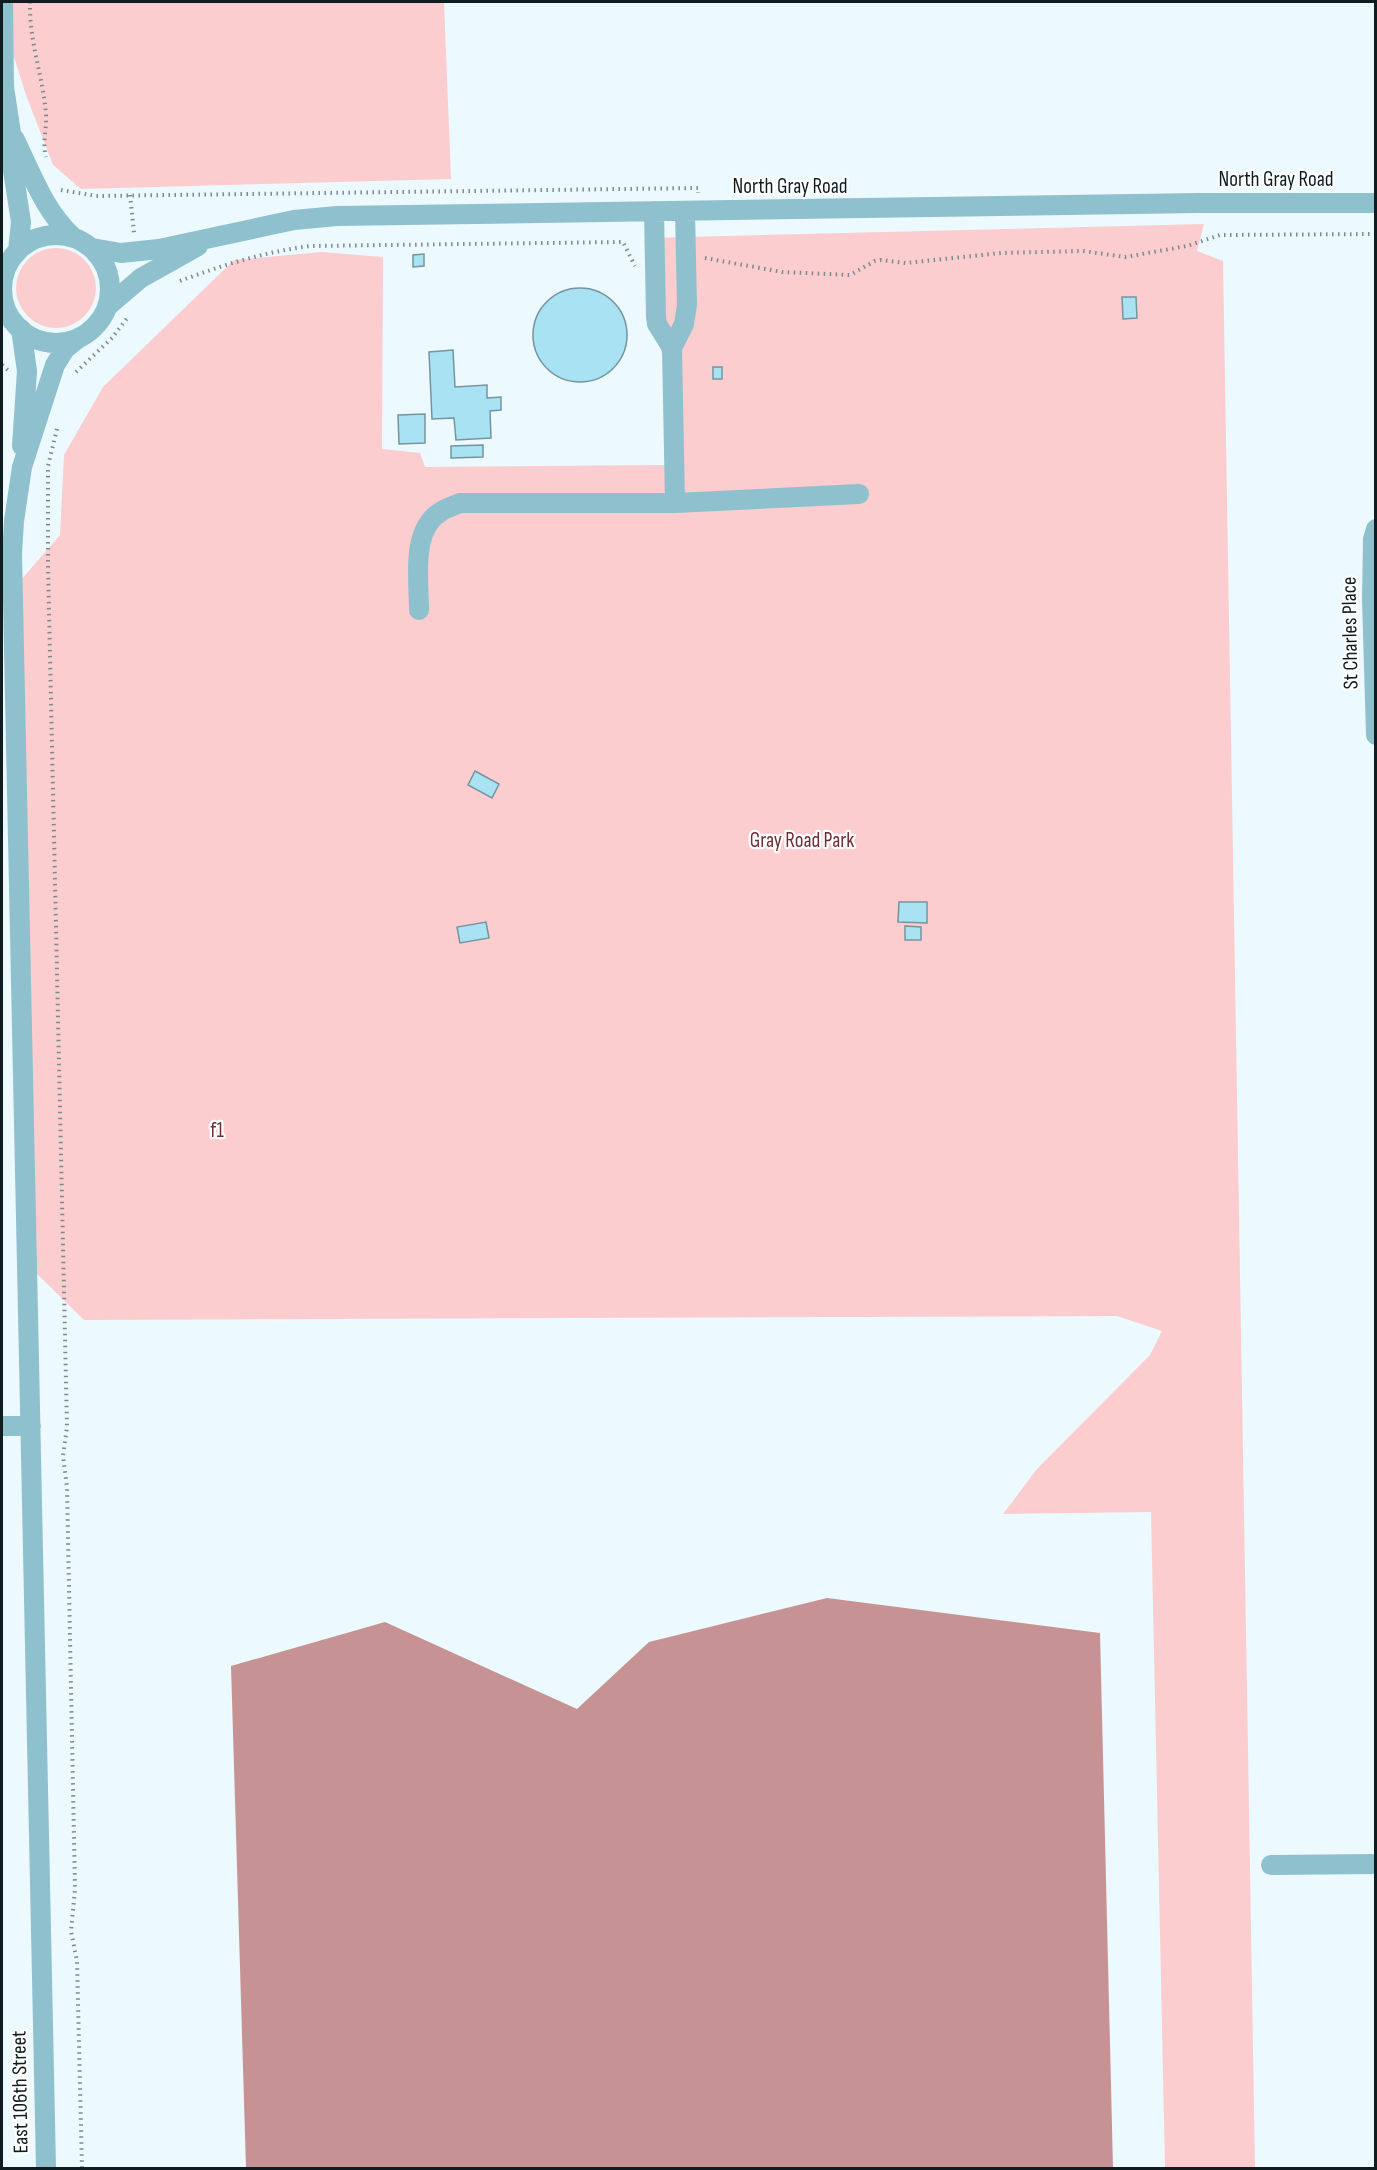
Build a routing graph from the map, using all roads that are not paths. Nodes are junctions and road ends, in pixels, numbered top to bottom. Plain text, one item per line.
1 (3, 2) edge
2 (11, 133) junction
3 (1376, 203) edge
4 (685, 211) junction
5 (654, 212) junction
6 (73, 237) junction
7 (207, 240) junction
8 (92, 248) junction
9 (11, 258) edge
10 (107, 307) junction
11 (13, 321) edge
12 (80, 337) junction
13 (672, 348) junction
14 (22, 467) junction
15 (859, 494) dead end
16 (675, 503) junction
17 (1376, 529) edge
18 (419, 610) dead end
19 (1376, 735) edge
20 (2, 1426) edge
21 (32, 1426) junction
22 (1376, 1864) edge
23 (1271, 1865) dead end
24 (46, 2169) edge

1 - 2 street
2 - 6 street
2 - 9 street
3 - 4 street, North Gray Road
4 - 5 street, North Gray Road
4 - 13 street
5 - 7 street, North Gray Road
5 - 13 street
6 - 8 street
6 - 9 street
7 - 8 street, North Gray Road
7 - 10 street, North Gray Road
8 - 10 street
9 - 11 street
10 - 12 street
11 - 12 street
11 - 14 street, East 106th Street
12 - 14 street, East 106th Street
13 - 16 street
14 - 21 street, East 106th Street
15 - 16 street
16 - 18 street
17 - 19 street, St Charles Place
20 - 21 street
21 - 24 street, East 106th Street
22 - 23 street

